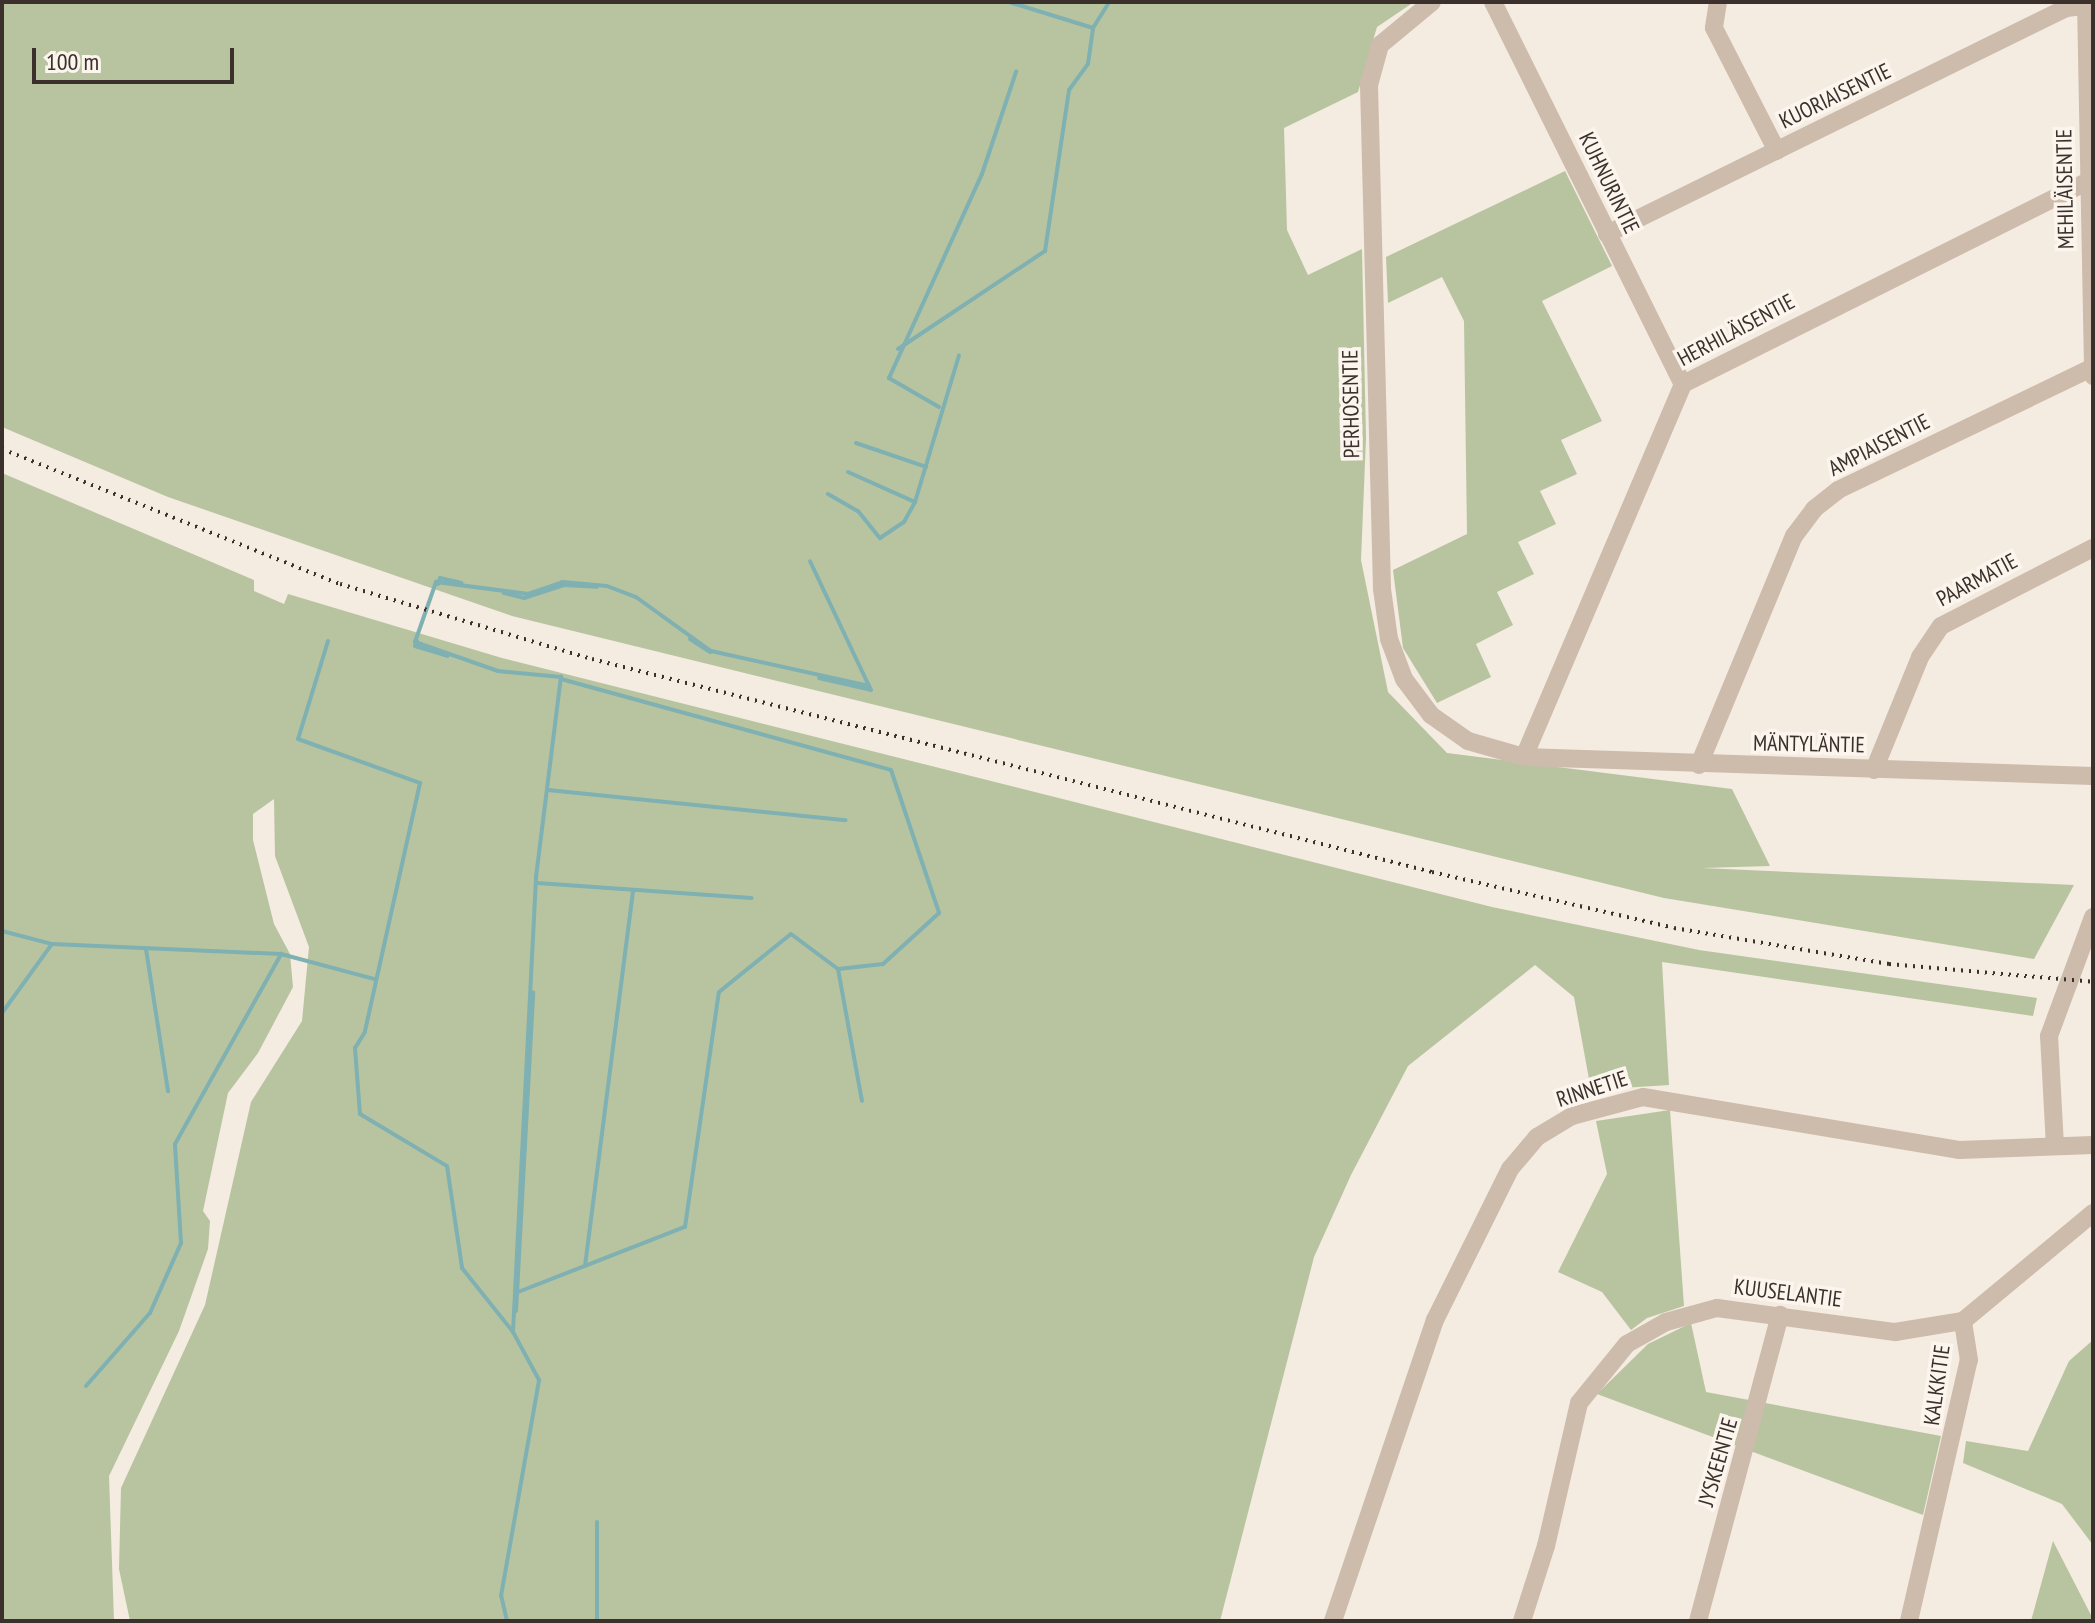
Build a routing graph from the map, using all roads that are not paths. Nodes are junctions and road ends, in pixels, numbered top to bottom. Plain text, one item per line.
1 (1432, 2) edge
2 (1493, 2) edge
3 (1718, 2) edge
4 (2086, 4) edge
5 (2091, 86) edge
6 (1777, 151) junction
7 (2089, 181) junction
8 (1607, 234) junction
9 (2092, 250) edge
10 (2092, 372) edge
11 (1683, 384) junction
12 (2093, 548) edge
13 (1524, 757) junction
14 (1699, 765) junction
15 (1874, 770) junction
16 (2093, 776) edge
17 (2093, 917) edge
18 (2093, 1145) edge
19 (2055, 1146) junction
20 (2093, 1213) edge
21 (1780, 1315) junction
22 (1963, 1321) junction
23 (1333, 1621) edge
24 (1522, 1621) edge
25 (1698, 1621) edge
26 (1909, 1621) edge

1 - 13 street, PERHOSENTIE
2 - 8 street, KUHNURINTIE
3 - 6 street
4 - 5 street, MEHILÄISENTIE
4 - 6 street, KUORIAISENTIE
5 - 7 street, MEHILÄISENTIE
6 - 8 street, KUORIAISENTIE
7 - 9 street, MEHILÄISENTIE
7 - 11 street, HERHILÄISENTIE
8 - 11 street, KUHNURINTIE
9 - 10 street, MEHILÄISENTIE
10 - 14 street, AMPIAISENTIE
11 - 13 street, HERHILÄISENTIE
12 - 15 street, PAARMATIE
13 - 14 street, MÄNTYLÄNTIE
14 - 15 street, MÄNTYLÄNTIE
15 - 16 street, MÄNTYLÄNTIE
17 - 19 street
18 - 19 street, RINNETIE
19 - 23 street, RINNETIE
20 - 22 street, KALKKITIE
21 - 22 street, KUUSELANTIE
21 - 24 street, KUUSELANTIE
21 - 25 street, JYSKEENTIE
22 - 26 street, KALKKITIE

